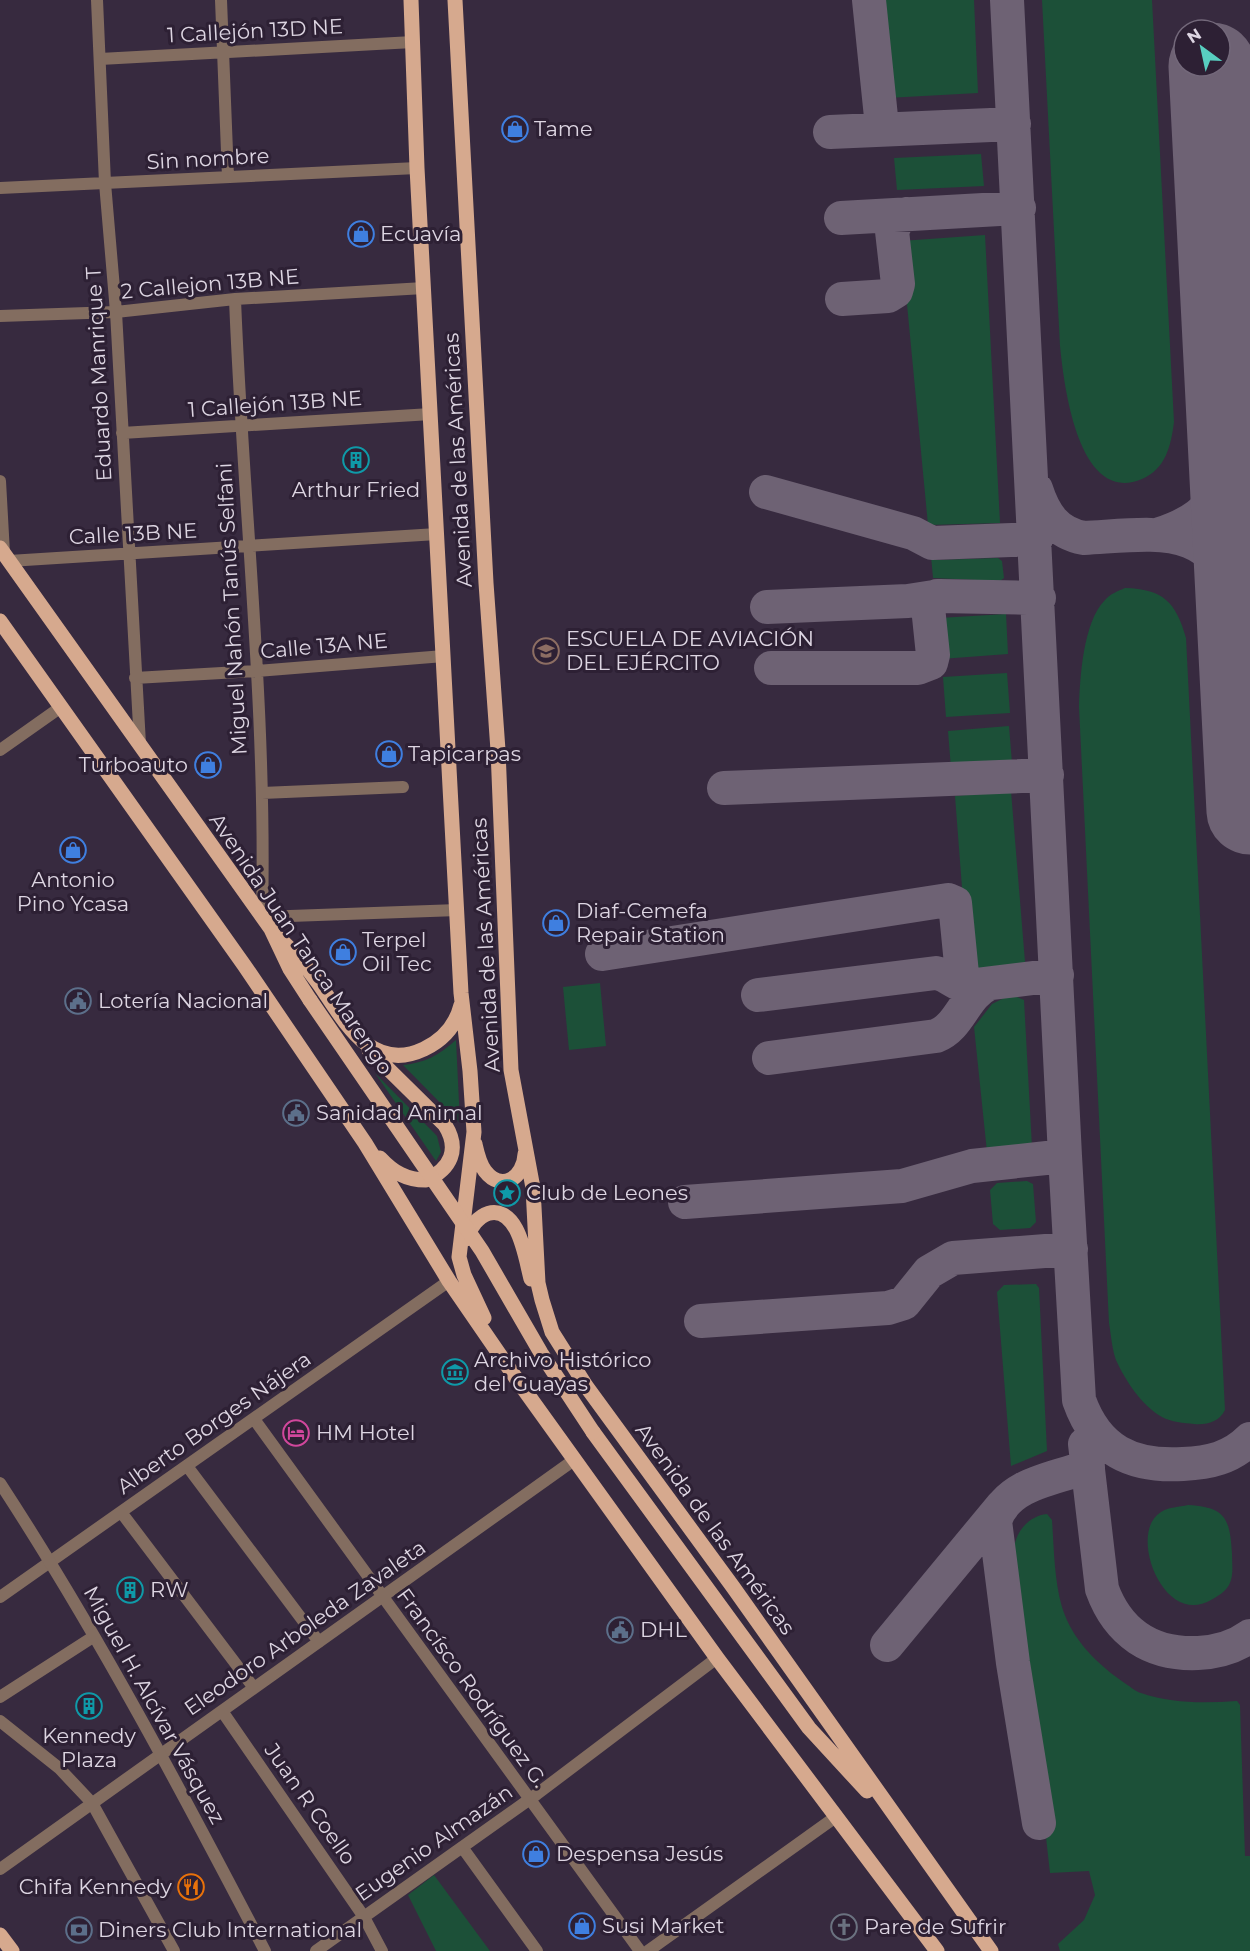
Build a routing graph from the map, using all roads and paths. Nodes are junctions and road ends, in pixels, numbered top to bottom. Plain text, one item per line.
1 (97, 0) edge
2 (221, 0) edge
3 (411, 0) edge
4 (455, 0) edge
5 (413, 42) junction
6 (222, 53) junction
7 (100, 59) junction
8 (417, 168) junction
9 (228, 177) junction
10 (105, 183) junction
11 (0, 188) edge
12 (424, 288) junction
13 (236, 299) junction
14 (116, 312) junction
15 (0, 316) edge
16 (431, 414) junction
17 (240, 425) junction
18 (122, 433) junction
19 (0, 481) edge
20 (438, 534) junction
21 (251, 547) junction
22 (128, 553) junction
23 (4, 554) edge
24 (0, 621) edge
25 (444, 656) junction
26 (257, 671) junction
27 (135, 678) junction
28 (61, 707) junction
29 (140, 746) junction
30 (0, 750) edge
31 (403, 787) dead end
32 (262, 793) junction
33 (458, 910) junction
34 (266, 923) junction
35 (461, 993) junction
36 (356, 1035) junction
37 (474, 1132) junction
38 (365, 1143) junction
39 (525, 1151) junction
40 (457, 1278) junction
41 (552, 1332) junction
42 (254, 1419) junction
43 (593, 1432) joint
44 (574, 1460) junction
45 (187, 1466) junction
46 (0, 1483) edge
47 (667, 1497) junction
48 (121, 1512) junction
49 (51, 1561) junction
50 (687, 1561) junction
51 (0, 1597) edge
52 (382, 1597) junction
53 (93, 1637) junction
54 (319, 1642) junction
55 (717, 1658) junction
56 (254, 1688) junction
57 (0, 1697) edge
58 (222, 1711) junction
59 (0, 1721) edge
60 (162, 1754) junction
61 (529, 1800) junction
62 (92, 1803) junction
63 (837, 1816) junction
64 (913, 1842) junction
65 (462, 1847) junction
66 (0, 1869) edge
67 (364, 1917) junction
68 (0, 1935) edge
69 (12, 1951) edge
70 (174, 1951) edge
71 (265, 1951) edge
72 (316, 1951) edge
73 (382, 1951) edge
74 (537, 1951) edge
75 (640, 1951) edge
76 (648, 1951) edge
77 (937, 1951) edge
78 (991, 1951) edge

1 - 7 street, Eduardo Manrique T
2 - 6 street
3 - 5 main road, Avenida de las Américas
4 - 39 main road, Avenida de las Américas
5 - 6 street, 1 Callejón 13D NE
5 - 8 main road, Avenida de las Américas
6 - 7 street, 1 Callejón 13D NE
6 - 9 street
7 - 10 street, Eduardo Manrique T
8 - 9 street, Sin nombre
8 - 12 main road, Avenida de las Américas
9 - 10 street, Sin nombre
10 - 11 street, Sin nombre
10 - 14 street, Eduardo Manrique T
12 - 13 street, 2 Callejon 13B NE
12 - 16 main road, Avenida de las Américas
13 - 14 street, 2 Callejon 13B NE
13 - 17 street, Miguel Nahón Tanús Selfani
14 - 15 street, 2 Callejon 13B NE
14 - 18 street, Eduardo Manrique T
16 - 17 street, 1 Callejón 13B NE
16 - 20 main road, Avenida de las Américas
17 - 18 street, 1 Callejón 13B NE
17 - 21 street, Miguel Nahón Tanús Selfani
18 - 22 street, Eduardo Manrique T
19 - 23 street
20 - 21 street, Calle 13B NE
20 - 25 main road, Avenida de las Américas
21 - 22 street, Calle 13B NE
21 - 26 street, Miguel Nahón Tanús Selfani
22 - 23 street, Calle 13B NE
22 - 27 street, Eduardo Manrique T
23 - 29 main road, Avenida Juan Tanca Marengo
24 - 28 main road
25 - 26 street, Calle 13A NE
25 - 33 main road, Avenida de las Américas
26 - 27 street, Calle 13A NE
26 - 32 street, Miguel Nahón Tanús Selfani
27 - 29 street, Eduardo Manrique T
28 - 30 street
28 - 38 main road
29 - 34 main road, Avenida Juan Tanca Marengo
31 - 32 street
32 - 34 street, Miguel Nahón Tanús Selfani
33 - 34 street
33 - 35 main road, Avenida de las Américas
34 - 36 main road
34 - 43 main road, Avenida Juan Tanca Marengo, bridge
35 - 36 main road
35 - 37 main road, Avenida de las Américas
36 - 38 main road
37 - 39 main road
37 - 40 main road, Avenida de las Américas
38 - 40 main road
39 - 41 main road, Avenida de las Américas
40 - 41 main road
40 - 42 street, Alberto Borges Nájera
40 - 44 main road, Avenida de las Américas
41 - 47 main road, Avenida de las Américas
42 - 45 street, Alberto Borges Nájera
42 - 52 street, Francísco Rodríguez G.
43 - 50 main road, Avenida de las Américas
44 - 52 street, Eleodoro Arboleda Zavaleta
44 - 55 main road, Avenida de las Américas
45 - 48 street, Alberto Borges Nájera
45 - 54 street
46 - 49 street, Miguel H. Alcívar Vásquez
47 - 50 main road
47 - 64 main road, Avenida de las Américas
48 - 49 street, Alberto Borges Nájera
48 - 56 street
49 - 51 street, Alberto Borges Nájera
49 - 53 street, Miguel H. Alcívar Vásquez
50 - 64 main road, Avenida de las Américas
52 - 54 street, Eleodoro Arboleda Zavaleta
52 - 61 street, Francísco Rodríguez G.
53 - 57 street
53 - 60 street, Miguel H. Alcívar Vásquez
54 - 56 street, Eleodoro Arboleda Zavaleta
55 - 61 street, Eugenio Almazán
55 - 63 main road, Avenida de las Américas
56 - 58 street, Eleodoro Arboleda Zavaleta
58 - 60 street, Eleodoro Arboleda Zavaleta
58 - 67 street, Juan R Coello
59 - 62 street
60 - 62 street, Eleodoro Arboleda Zavaleta
60 - 71 street, Miguel H. Alcívar Vásquez
61 - 65 street, Eugenio Almazán
61 - 75 street, Francísco Rodríguez G.
62 - 66 street, Eleodoro Arboleda Zavaleta
62 - 70 street
63 - 76 street
63 - 77 main road, Avenida de las Américas
64 - 78 main road, Avenida de las Américas
65 - 67 street, Eugenio Almazán
65 - 74 street
67 - 72 street, Eugenio Almazán
67 - 73 street, Juan R Coello
68 - 69 main road

